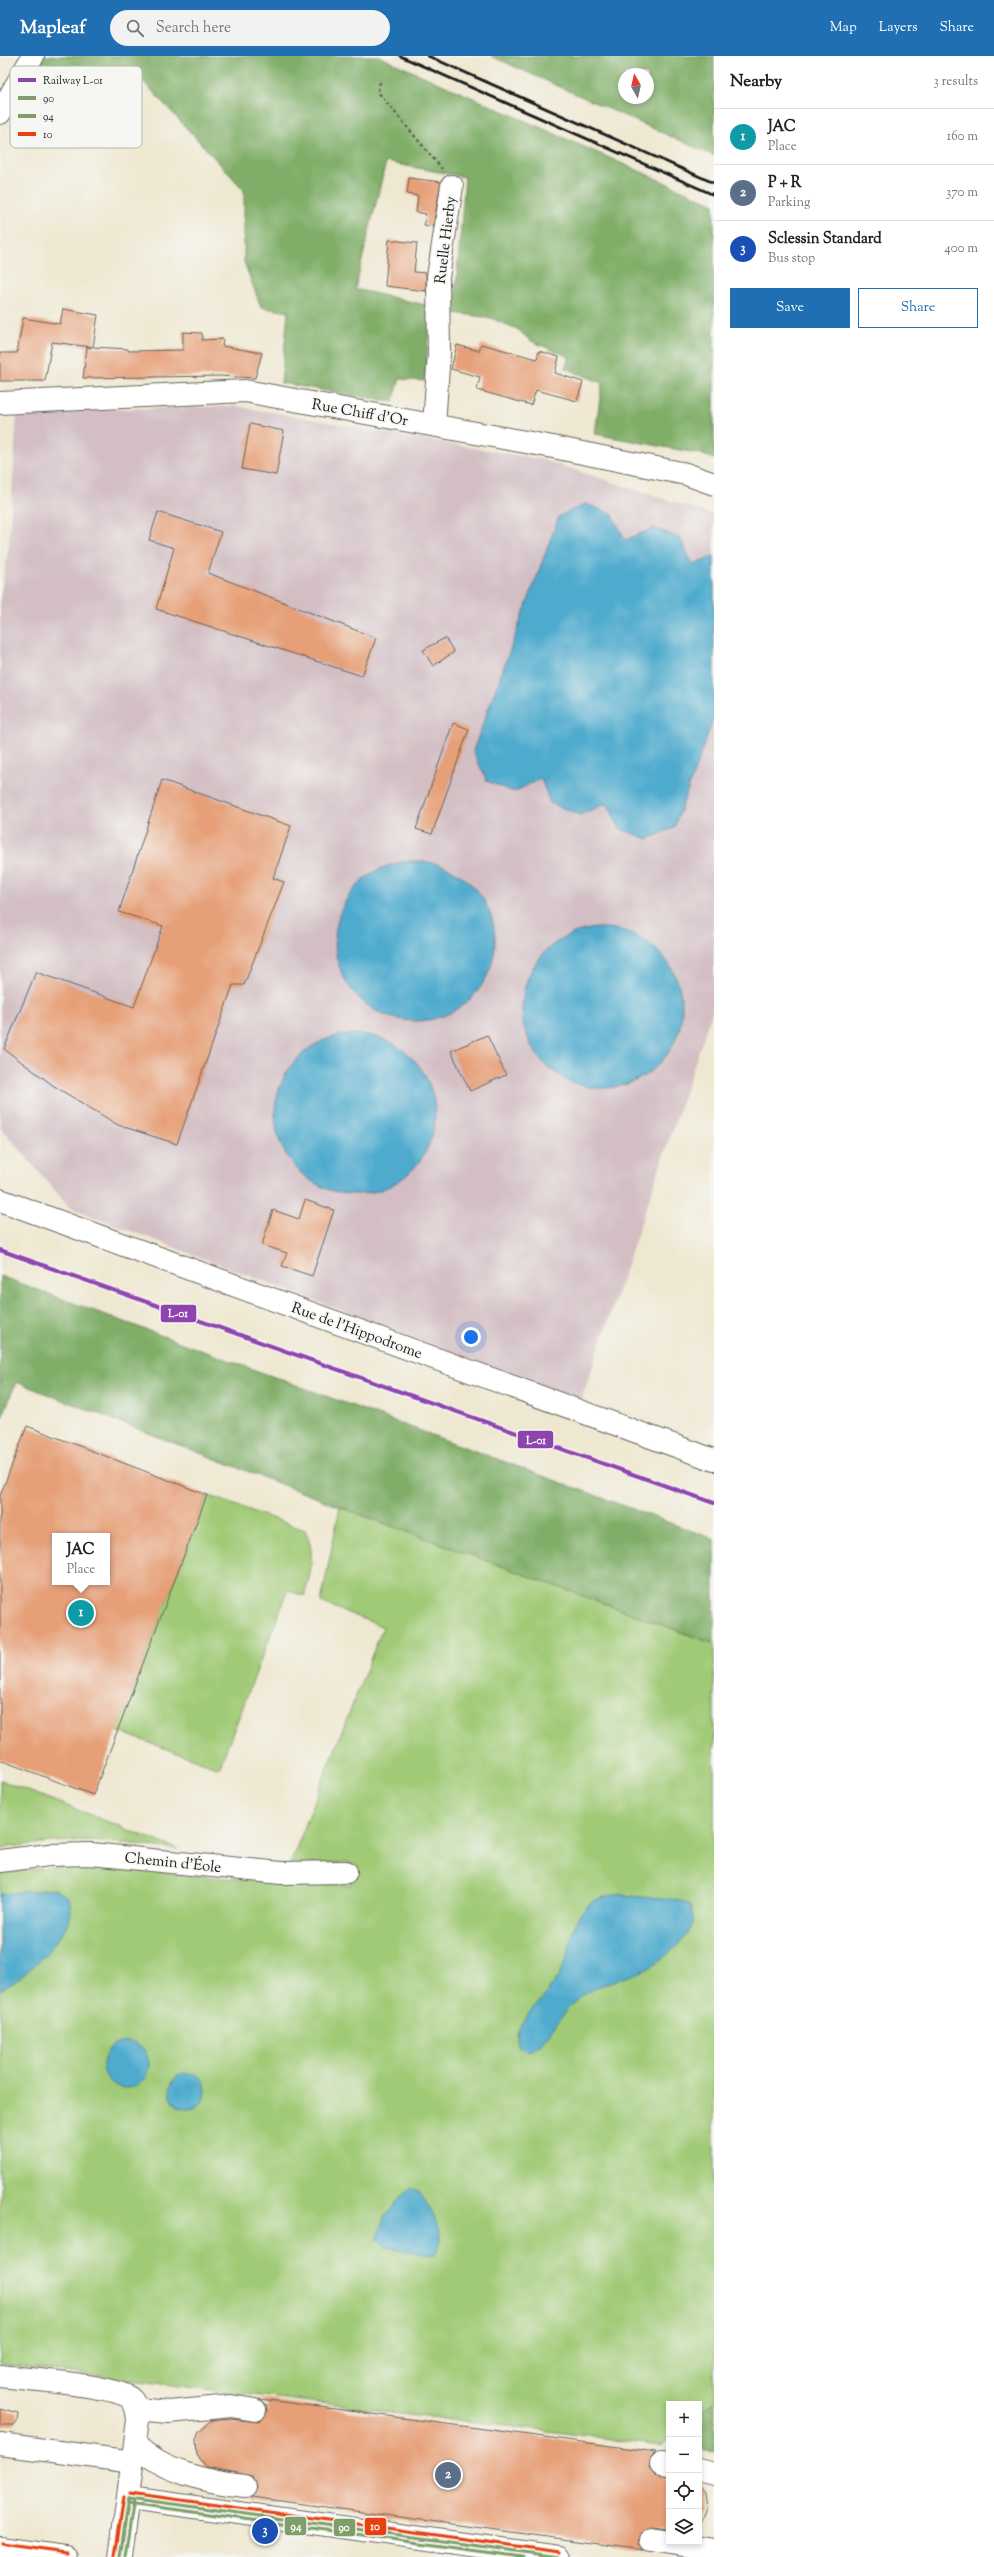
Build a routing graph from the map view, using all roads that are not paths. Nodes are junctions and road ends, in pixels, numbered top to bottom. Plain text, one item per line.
1 (33, 56) edge
2 (27, 66) edge
3 (10, 96) edge
4 (0, 113) edge
5 (452, 186) road end
6 (0, 403) edge
7 (434, 425) junction
8 (714, 484) edge
9 (0, 1200) edge
10 (714, 1460) edge
11 (0, 1861) edge
12 (346, 1872) dead end
13 (0, 2376) edge
14 (137, 2409) junction
15 (255, 2410) dead end
16 (0, 2444) edge
17 (135, 2453) junction
18 (702, 2471) edge
19 (714, 2474) edge
20 (245, 2486) dead end
21 (128, 2498) junction
22 (651, 2540) dead end
23 (0, 2548) edge
24 (714, 2550) edge
25 (65, 2557) edge
26 (120, 2557) edge
27 (560, 2557) edge

1 - 2 street
3 - 4 street
5 - 7 street, Ruelle Hierby
6 - 7 street, Rue Chiff d'Or
7 - 8 street, Rue Chiff d'Or
9 - 10 street, Rue de l'Hippodrome
11 - 12 street, Chemin d'Éole
13 - 14 street
14 - 15 street
14 - 17 street
16 - 17 street
17 - 20 street
17 - 21 street
18 - 19 street
21 - 26 street
21 - 27 street
22 - 24 street
23 - 25 street

